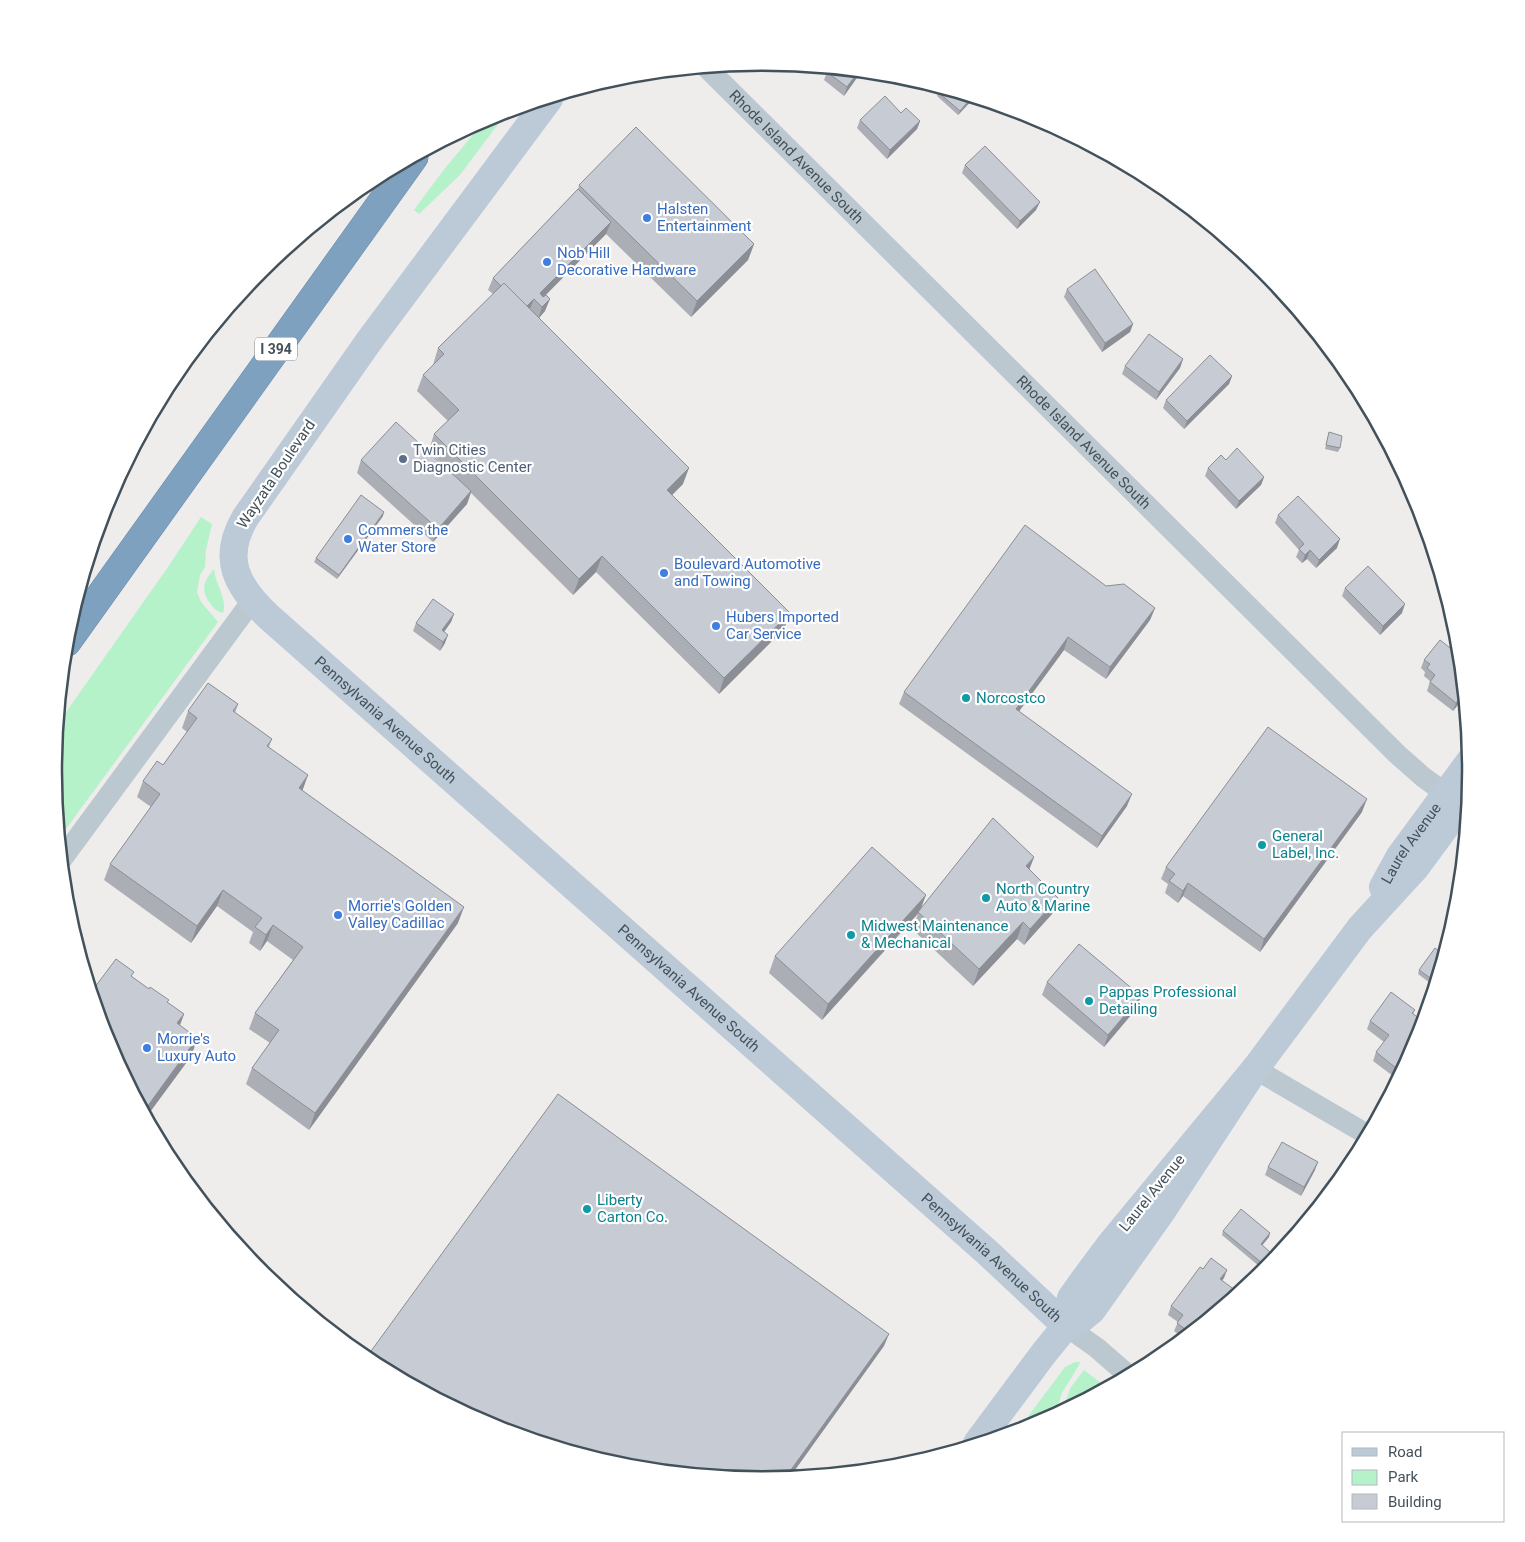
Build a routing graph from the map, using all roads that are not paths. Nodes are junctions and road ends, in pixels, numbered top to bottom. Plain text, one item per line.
1 (712, 73) edge
2 (544, 106) edge
3 (405, 170) edge
4 (138, 542) junction
5 (252, 601) junction
6 (78, 625) edge
7 (74, 643) edge
8 (1461, 801) edge
9 (67, 852) edge
10 (1255, 1069) junction
11 (1362, 1132) edge
12 (1066, 1326) junction
13 (1123, 1370) edge
14 (982, 1436) edge

1 - 8 street, Rhode Island Avenue South
2 - 5 street, Wayzata Boulevard
3 - 4 highway, I 394
4 - 6 highway, I 394
4 - 7 highway
5 - 9 street
5 - 12 street, Pennsylvania Avenue South
8 - 10 street, Laurel Avenue
10 - 11 street
10 - 12 street, Laurel Avenue
12 - 13 street, Pennsylvania Avenue South
12 - 14 street, Laurel Avenue

